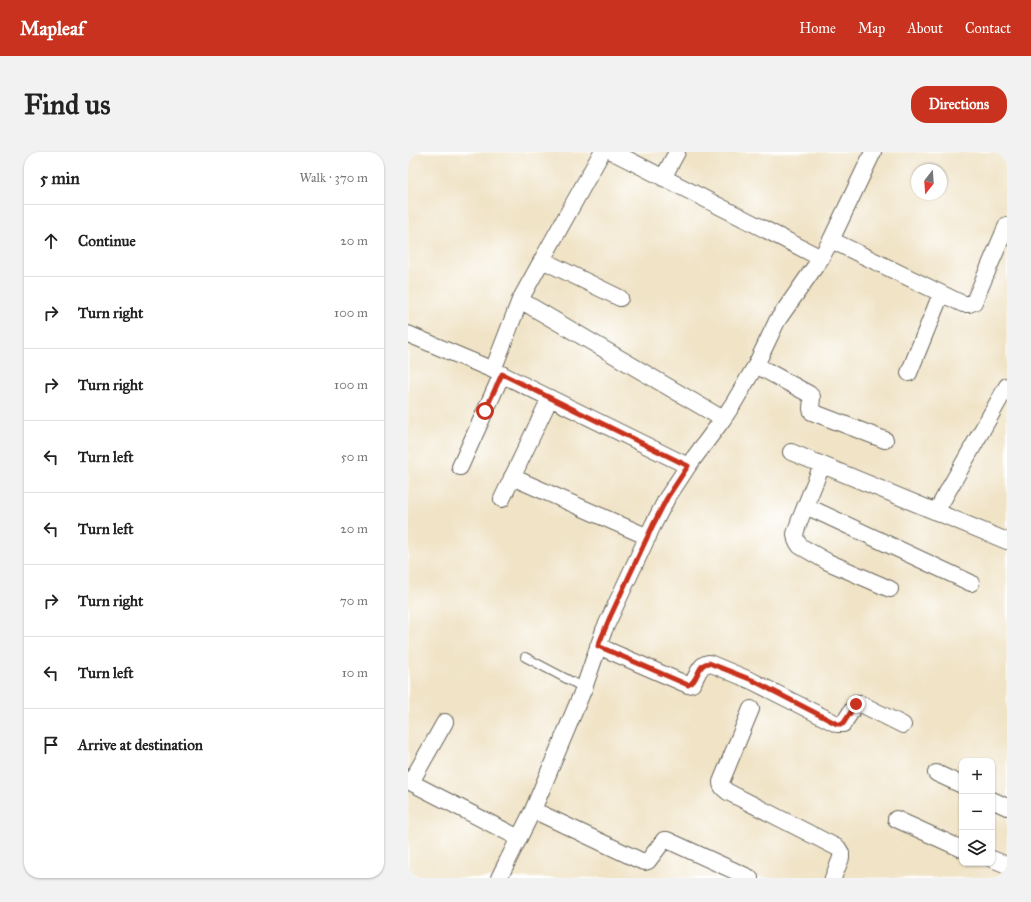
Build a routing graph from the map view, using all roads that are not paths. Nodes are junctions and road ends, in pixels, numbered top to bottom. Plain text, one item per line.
1 (602, 152) edge
2 (613, 152) edge
3 (677, 152) edge
4 (873, 152) edge
5 (663, 178) junction
6 (1007, 225) edge
7 (831, 240) junction
8 (821, 258) junction
9 (542, 260) junction
10 (941, 294) junction
11 (620, 298) dead end
12 (520, 300) junction
13 (408, 334) edge
14 (756, 365) junction
15 (498, 372) junction
16 (909, 373) dead end
17 (1007, 386) edge
18 (550, 398) junction
19 (724, 419) junction
20 (885, 440) dead end
21 (791, 452) dead end
22 (822, 465) junction
23 (688, 466) junction
24 (460, 467) dead end
25 (512, 477) junction
26 (502, 500) dead end
27 (806, 506) junction
28 (936, 512) junction
29 (648, 537) junction
30 (1007, 541) edge
31 (972, 583) dead end
32 (890, 589) dead end
33 (598, 646) junction
34 (525, 657) dead end
35 (584, 688) junction
36 (751, 709) dead end
37 (445, 722) dead end
38 (903, 725) dead end
39 (936, 773) dead end
40 (410, 782) edge
41 (959, 784) edge
42 (995, 801) edge
43 (1007, 807) edge
44 (533, 810) junction
45 (896, 819) dead end
46 (520, 838) junction
47 (959, 848) edge
48 (995, 860) edge
49 (1007, 865) edge
50 (499, 878) edge
51 (750, 878) edge
52 (833, 878) edge

1 - 9 street
2 - 5 street
3 - 5 street
4 - 7 street
5 - 8 street
6 - 10 street
7 - 8 street
7 - 10 street
8 - 14 street
9 - 11 street
9 - 12 street
10 - 16 street
12 - 15 street
12 - 19 street
13 - 15 street
14 - 19 street
14 - 20 street
15 - 18 street
15 - 24 street
17 - 28 street
18 - 23 street
18 - 25 street
19 - 23 street
21 - 22 street
22 - 27 street
22 - 28 street
23 - 29 street
25 - 26 street
25 - 29 street
27 - 31 street
27 - 32 street
28 - 30 street
29 - 33 street
33 - 35 street
33 - 38 street
34 - 35 lane
35 - 44 street
36 - 52 street
37 - 40 street
39 - 41 street
40 - 46 street
42 - 43 street
44 - 46 street
44 - 51 street
45 - 47 street
46 - 50 street
48 - 49 street

